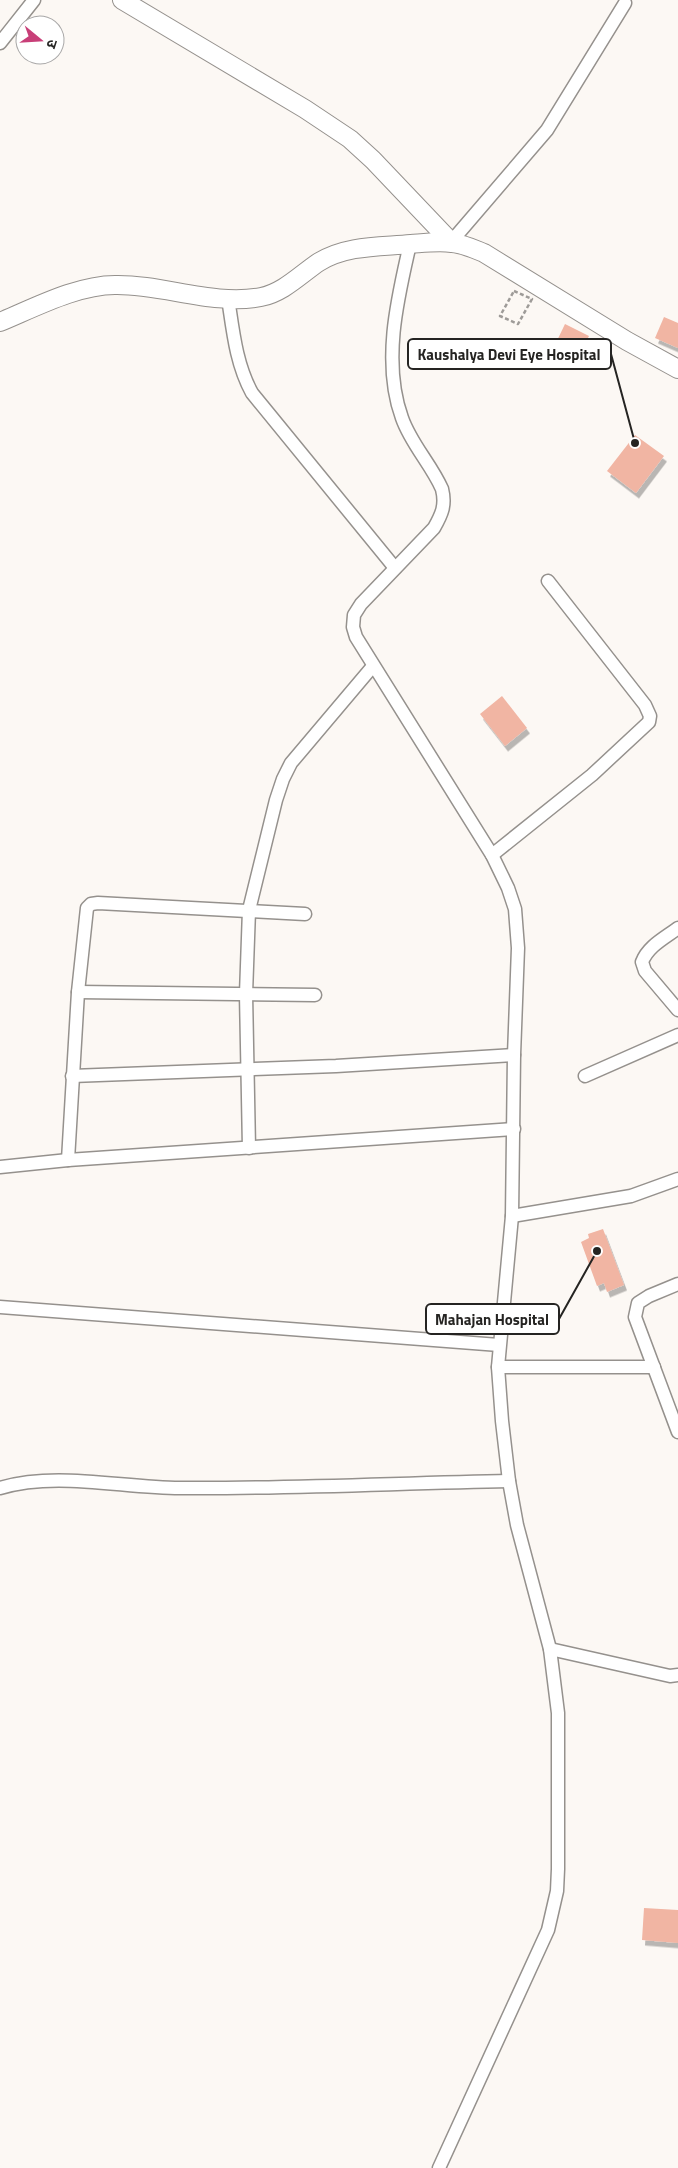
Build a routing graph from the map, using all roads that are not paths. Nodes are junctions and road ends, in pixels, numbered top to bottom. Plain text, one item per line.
1 (34, 0) edge
2 (122, 0) edge
3 (625, 4) dead end
4 (0, 43) edge
5 (451, 242) junction
6 (410, 244) junction
7 (228, 298) junction
8 (0, 322) edge
9 (678, 369) edge
10 (395, 568) junction
11 (548, 581) dead end
12 (373, 666) junction
13 (492, 855) junction
14 (249, 910) junction
15 (305, 914) dead end
16 (678, 928) edge
17 (78, 992) junction
18 (246, 994) junction
19 (316, 995) dead end
20 (678, 1010) edge
21 (678, 1036) edge
22 (514, 1055) junction
23 (247, 1070) junction
24 (72, 1076) junction
25 (586, 1076) dead end
26 (514, 1130) junction
27 (249, 1148) junction
28 (68, 1160) junction
29 (0, 1167) edge
30 (678, 1179) edge
31 (512, 1216) junction
32 (678, 1284) edge
33 (0, 1307) edge
34 (499, 1345) junction
35 (498, 1367) junction
36 (654, 1367) junction
37 (678, 1432) edge
38 (509, 1481) junction
39 (0, 1488) edge
40 (550, 1649) junction
41 (678, 1675) edge
42 (439, 2168) edge

1 - 4 street
2 - 5 street
3 - 5 street
5 - 6 street
5 - 9 street
6 - 7 street
6 - 10 street
7 - 8 street
7 - 10 street
10 - 12 street
11 - 13 street
12 - 13 street
12 - 14 street
13 - 22 street
14 - 15 street
14 - 17 street
14 - 18 street
16 - 20 street
17 - 18 street
17 - 24 street
18 - 19 street
18 - 23 street
21 - 25 street
22 - 23 street
22 - 26 street
23 - 24 street
23 - 27 street
24 - 28 street
26 - 27 street
26 - 31 street
27 - 28 street
28 - 29 street
30 - 31 street
31 - 34 street
32 - 36 street
33 - 34 street
34 - 35 street
35 - 36 street
35 - 38 street
36 - 37 street
38 - 39 street
38 - 40 street
40 - 41 street
40 - 42 street

